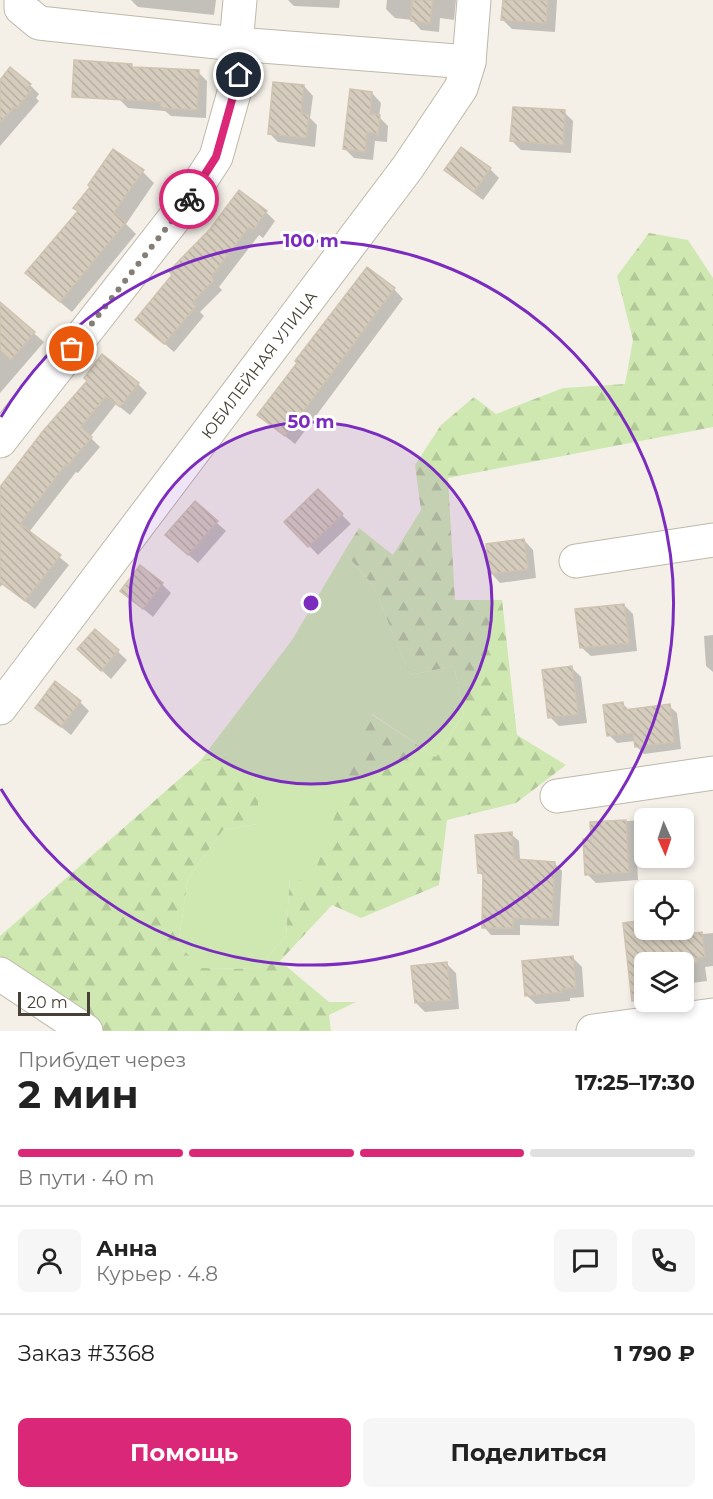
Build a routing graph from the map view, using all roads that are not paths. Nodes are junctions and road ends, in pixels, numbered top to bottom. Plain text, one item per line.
1 (240, 0) edge
2 (474, 0) edge
3 (21, 4) edge
4 (236, 44) junction
5 (468, 62) junction
6 (0, 441) edge
7 (713, 540) edge
8 (576, 561) dead end
9 (0, 708) edge
10 (713, 773) edge
11 (558, 796) dead end
12 (0, 974) edge
13 (713, 1015) edge
14 (86, 1031) edge
15 (593, 1031) edge

1 - 4 street
2 - 5 street, ЮБИЛЕЙНАЯ УЛИЦА
3 - 4 street
4 - 5 street
4 - 6 street
5 - 9 street, ЮБИЛЕЙНАЯ УЛИЦА
7 - 8 street
10 - 11 street
12 - 14 street
13 - 15 street

